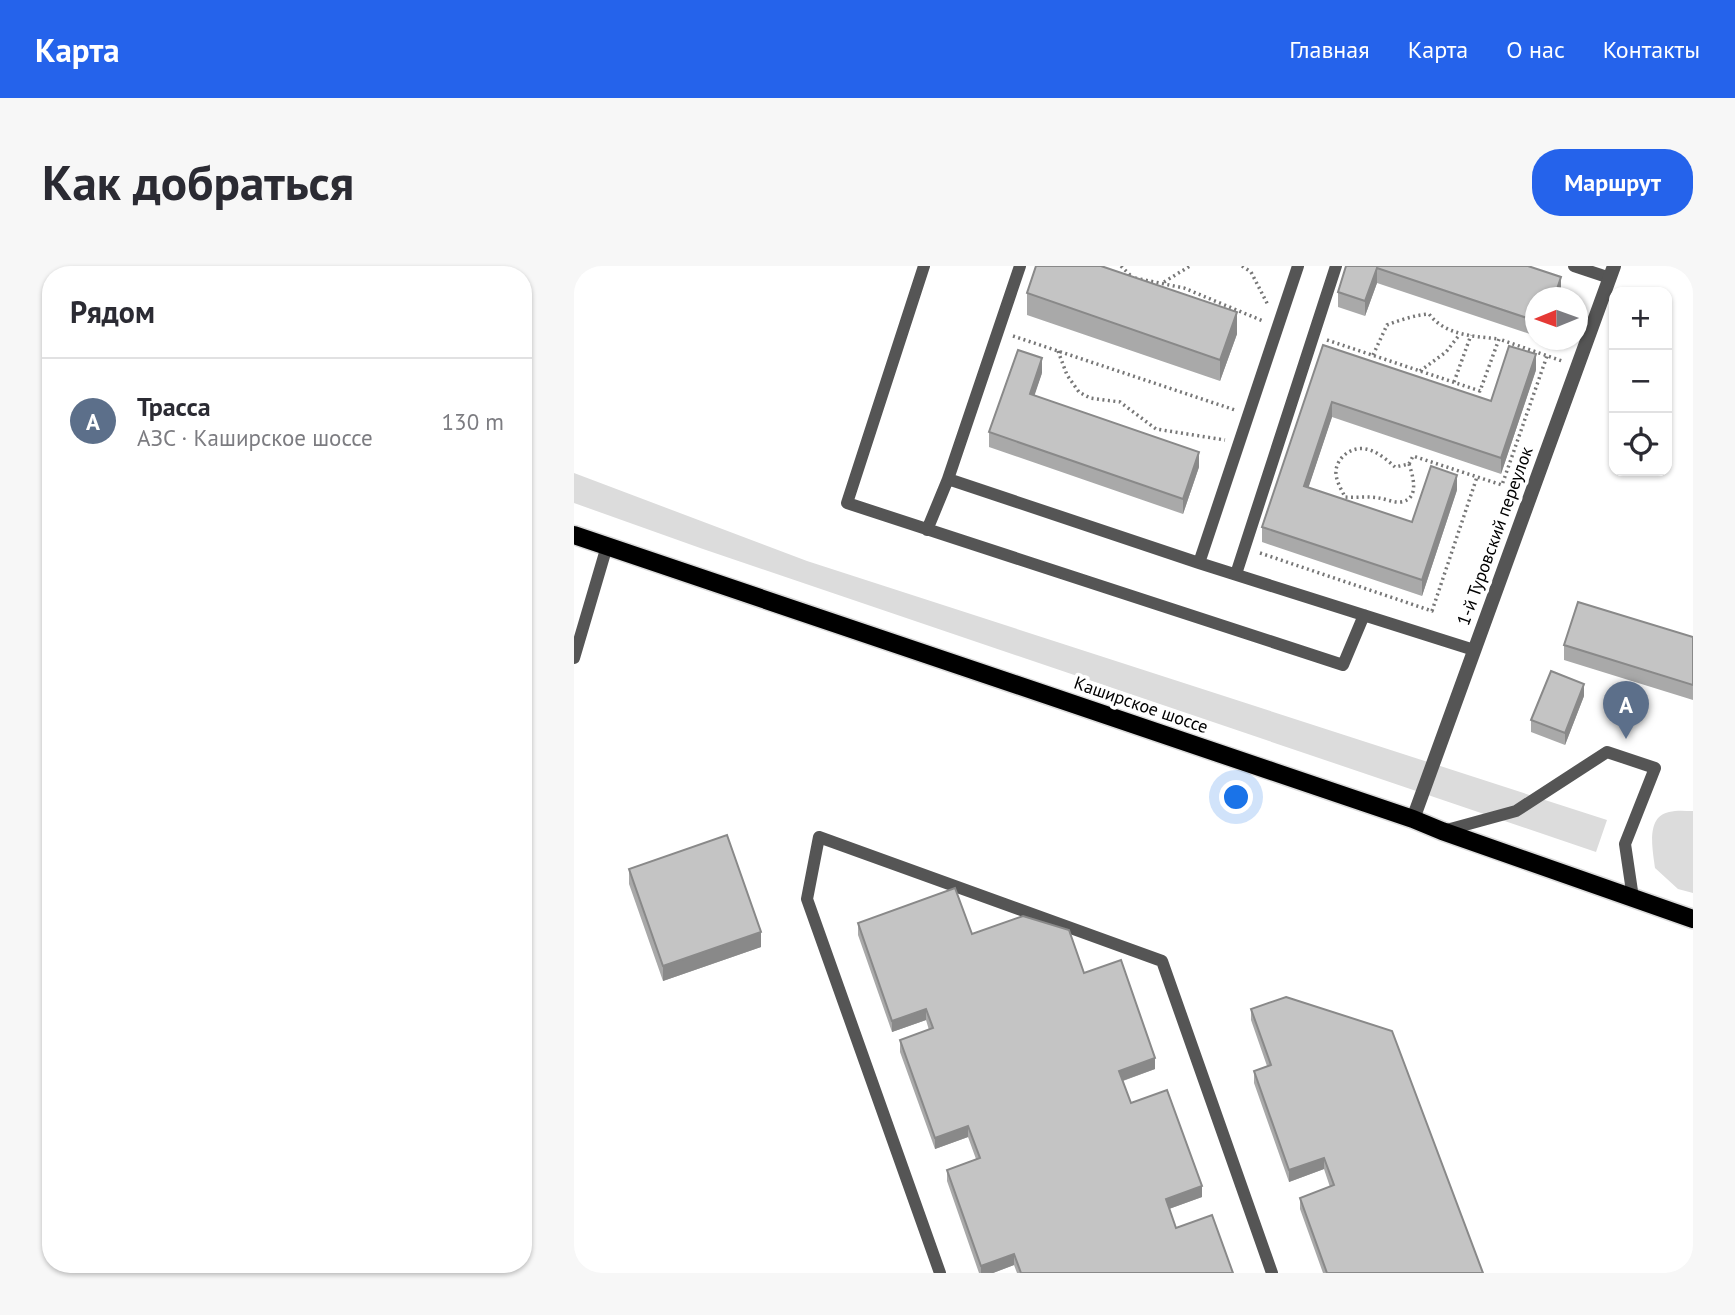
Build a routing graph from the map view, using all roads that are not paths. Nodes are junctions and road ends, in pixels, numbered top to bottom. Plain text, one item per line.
1 (924, 266) edge
2 (1020, 266) edge
3 (1298, 266) edge
4 (1336, 266) edge
5 (1574, 266) edge
6 (1612, 272) edge
7 (948, 479) junction
8 (928, 530) junction
9 (574, 535) edge
10 (607, 546) junction
11 (1199, 562) junction
12 (1236, 574) junction
13 (1364, 615) junction
14 (1475, 650) junction
15 (574, 658) edge
16 (1413, 819) junction
17 (1442, 831) junction
18 (1633, 898) junction
19 (1693, 919) edge
20 (940, 1273) edge
21 (1272, 1273) edge

1 - 8 lane
2 - 7 lane
3 - 11 lane
4 - 12 lane
5 - 6 lane
6 - 14 street, 1-й Туровский переулок
7 - 8 lane
7 - 11 lane
8 - 13 lane
9 - 10 main road, Каширское шоссе
10 - 15 lane
10 - 16 main road, Каширское шоссе
11 - 12 lane
12 - 13 lane
13 - 14 lane
14 - 16 street, 1-й Туровский переулок
16 - 17 main road, Каширское шоссе
17 - 18 main road, Каширское шоссе
17 - 18 lane
18 - 19 main road, Каширское шоссе
20 - 21 lane

